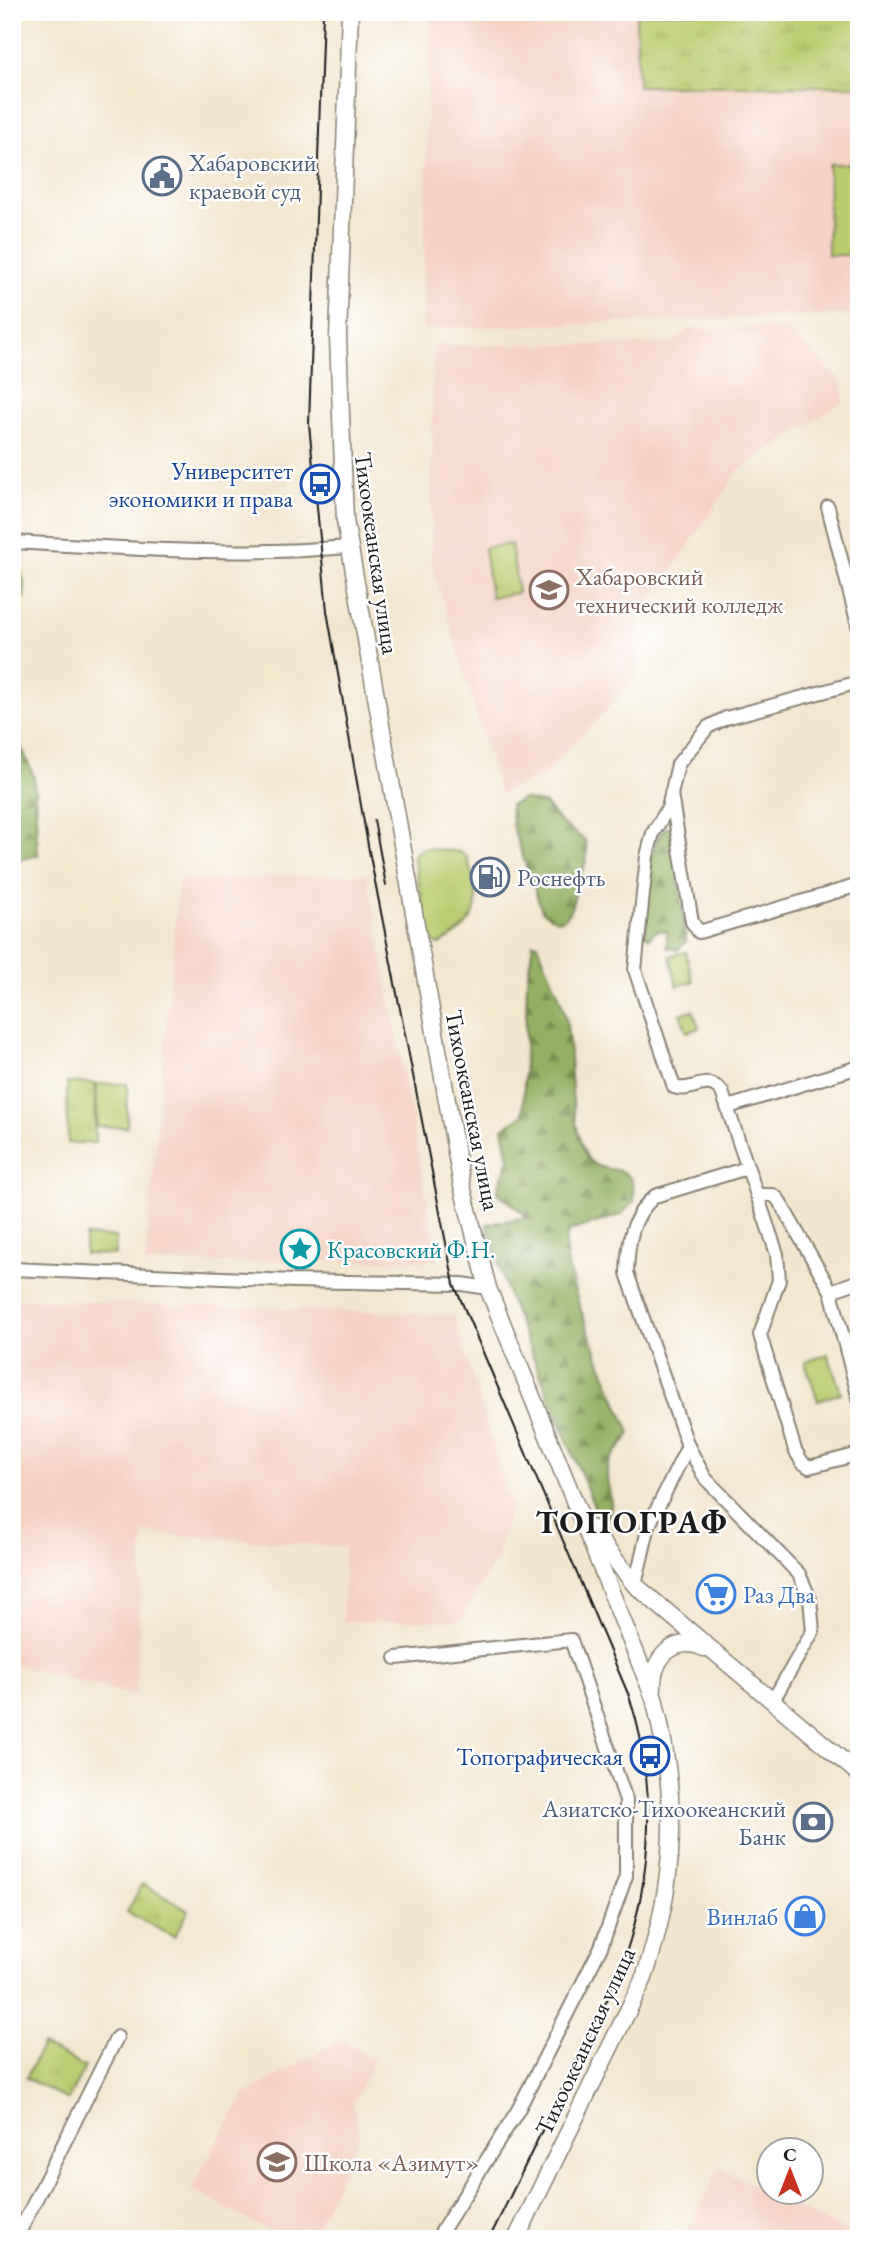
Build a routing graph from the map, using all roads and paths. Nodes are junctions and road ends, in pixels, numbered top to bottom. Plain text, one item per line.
1 (351, 12) edge
2 (828, 507) dead end
3 (12, 542) edge
4 (348, 547) junction
5 (859, 629) edge
6 (859, 682) edge
7 (671, 794) junction
8 (859, 885) edge
9 (859, 1067) edge
10 (728, 1107) junction
11 (747, 1168) junction
12 (757, 1195) junction
13 (12, 1269) edge
14 (859, 1281) edge
15 (488, 1288) junction
16 (831, 1291) junction
17 (859, 1399) edge
18 (688, 1446) junction
19 (859, 1454) edge
20 (577, 1512) junction
21 (635, 1585) junction
22 (710, 1651) junction
23 (396, 1658) dead end
24 (654, 1698) junction
25 (772, 1702) junction
26 (859, 1774) edge
27 (117, 2037) dead end
28 (16, 2239) edge
29 (438, 2239) edge
30 (516, 2239) edge

1 - 4 main road, Тихоокеанская улица
2 - 5 street
3 - 4 street
4 - 15 main road, Тихоокеанская улица
6 - 7 street
7 - 8 street
7 - 10 street
9 - 10 street
10 - 11 street
11 - 12 street
11 - 18 street
12 - 16 street
12 - 19 street
13 - 15 street
14 - 16 street
15 - 20 main road, Тихоокеанская улица
16 - 17 street
18 - 21 street
18 - 25 street
20 - 21 main road
20 - 24 main road, Тихоокеанская улица
21 - 22 main road
22 - 24 main road
22 - 25 main road
23 - 29 street
24 - 30 main road, Тихоокеанская улица
25 - 26 main road
27 - 28 street

